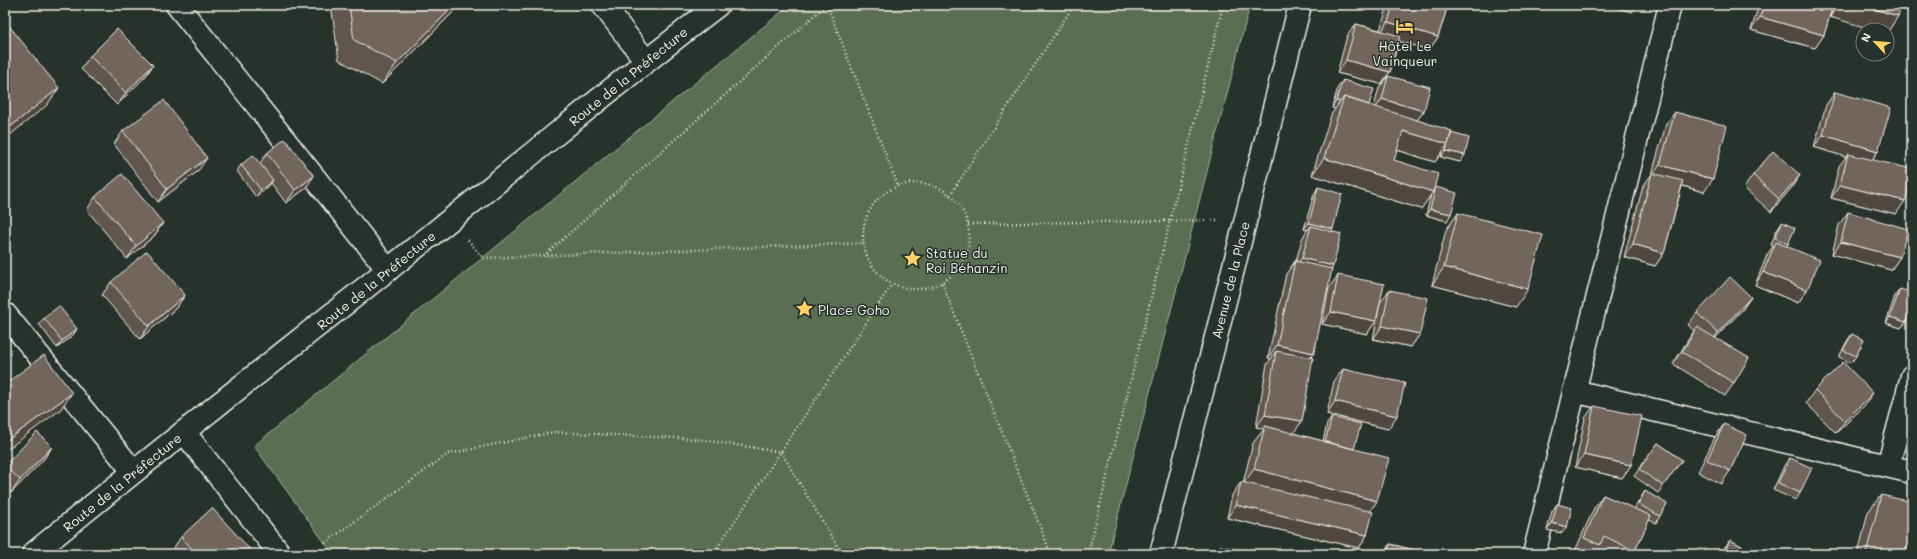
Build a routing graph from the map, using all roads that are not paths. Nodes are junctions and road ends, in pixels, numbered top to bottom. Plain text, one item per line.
1 (177, 5) edge
2 (603, 5) edge
3 (718, 5) edge
4 (1300, 5) edge
5 (1670, 5) edge
6 (646, 61) junction
7 (388, 270) junction
8 (5, 314) edge
9 (1912, 376) edge
10 (1574, 391) junction
11 (184, 432) junction
12 (1888, 466) junction
13 (133, 471) junction
14 (1912, 472) edge
15 (33, 554) edge
16 (280, 554) edge
17 (1161, 554) edge
18 (1534, 554) edge

1 - 7 street
2 - 6 street
3 - 6 street, Route de la Préfecture
4 - 17 street, Avenue de la Place
5 - 10 street
6 - 7 street, Route de la Préfecture
7 - 11 street, Route de la Préfecture
8 - 13 street
9 - 12 street
10 - 12 street
10 - 18 street
11 - 13 street, Route de la Préfecture
11 - 16 street
12 - 14 street
13 - 15 street, Route de la Préfecture

